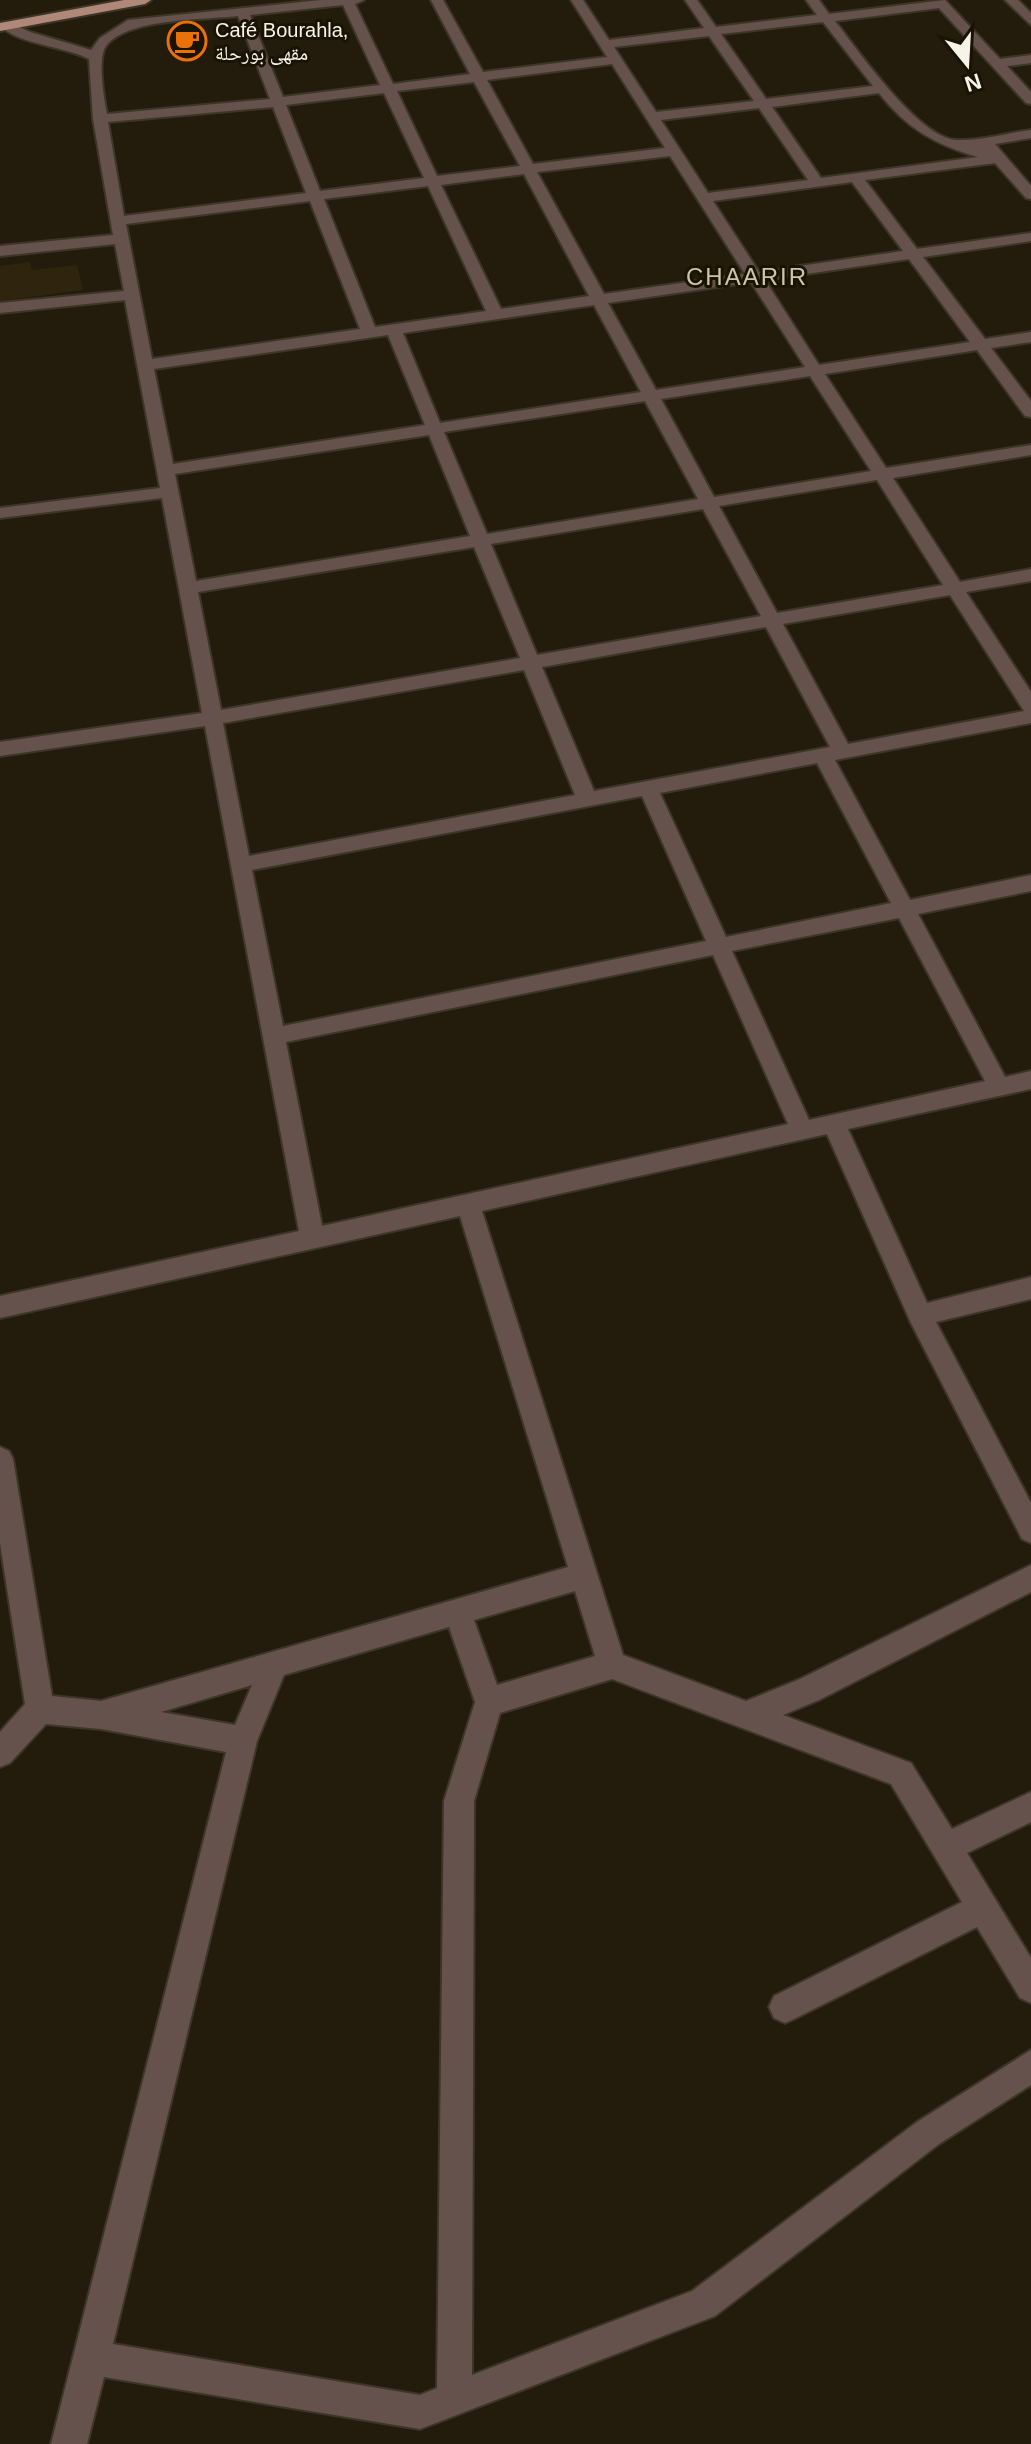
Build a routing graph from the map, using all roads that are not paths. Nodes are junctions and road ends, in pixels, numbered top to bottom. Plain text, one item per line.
1 (145, 0) edge
2 (358, 0) edge
3 (437, 0) edge
4 (577, 0) edge
5 (691, 0) edge
6 (812, 0) edge
7 (1011, 0) edge
8 (347, 1) edge
9 (940, 2) edge
10 (126, 4) junction
11 (242, 11) junction
12 (827, 19) junction
13 (1031, 21) edge
14 (128, 24) junction
15 (3, 26) edge
16 (713, 32) junction
17 (605, 44) junction
18 (95, 57) junction
19 (1031, 59) edge
20 (615, 60) junction
21 (997, 63) junction
22 (478, 76) junction
23 (388, 88) junction
24 (882, 89) junction
25 (1031, 100) edge
26 (278, 102) junction
27 (763, 103) junction
28 (652, 117) junction
29 (100, 119) junction
30 (1031, 134) edge
31 (986, 141) junction
32 (952, 145) junction
33 (674, 151) junction
34 (999, 158) junction
35 (965, 162) junction
36 (529, 170) junction
37 (1012, 173) junction
38 (855, 177) junction
39 (817, 182) junction
40 (433, 183) junction
41 (1031, 195) edge
42 (316, 198) junction
43 (704, 198) junction
44 (120, 230) junction
45 (1031, 237) edge
46 (0, 251) edge
47 (913, 254) junction
48 (755, 277) junction
49 (133, 295) junction
50 (599, 300) junction
51 (0, 308) edge
52 (496, 315) junction
53 (394, 330) junction
54 (369, 333) junction
55 (1031, 337) edge
56 (981, 345) junction
57 (147, 365) junction
58 (815, 370) junction
59 (651, 396) junction
60 (1031, 412) edge
61 (434, 429) junction
62 (1031, 450) edge
63 (166, 470) junction
64 (882, 475) junction
65 (170, 492) junction
66 (709, 503) junction
67 (0, 513) edge
68 (480, 541) junction
69 (1031, 575) edge
70 (188, 588) junction
71 (955, 588) junction
72 (772, 620) junction
73 (531, 662) junction
74 (1031, 707) edge
75 (1031, 716) edge
76 (213, 718) junction
77 (0, 749) edge
78 (833, 753) junction
79 (648, 788) junction
80 (587, 799) junction
81 (240, 865) junction
82 (1031, 883) edge
83 (905, 909) junction
84 (719, 946) junction
85 (274, 1036) junction
86 (1031, 1080) edge
87 (999, 1087) junction
88 (834, 1123) junction
89 (802, 1130) junction
90 (468, 1204) junction
91 (312, 1238) junction
92 (1031, 1288) edge
93 (0, 1307) edge
94 (920, 1315) junction
95 (0, 1459) edge
96 (2, 1490) edge
97 (1031, 1530) edge
98 (584, 1576) junction
99 (1031, 1578) edge
100 (457, 1611) junction
101 (275, 1664) junction
102 (612, 1665) junction
103 (489, 1702) junction
104 (40, 1709) junction
105 (101, 1715) junction
106 (744, 1716) junction
107 (243, 1741) junction
108 (0, 1753) edge
109 (1031, 1807) edge
110 (947, 1847) junction
111 (983, 1908) junction
112 (1031, 1987) edge
113 (785, 2007) dead end
114 (1031, 2066) edge
115 (92, 2358) junction
116 (454, 2398) junction
117 (69, 2444) edge

1 - 10 main road
2 - 8 street
3 - 22 street
4 - 17 street
5 - 16 street
6 - 12 street
7 - 13 street
8 - 11 street
8 - 23 street
9 - 12 street
9 - 21 street
10 - 14 street
10 - 15 main road
11 - 14 street
11 - 26 street
12 - 16 street
12 - 24 street
14 - 18 street
15 - 18 street
16 - 17 street
16 - 27 street
17 - 20 street
18 - 29 street
19 - 21 street
20 - 22 street
20 - 28 street
21 - 25 street
22 - 23 street
22 - 36 street
23 - 26 street
23 - 40 street
24 - 27 street
24 - 32 street
26 - 29 street
26 - 42 street
27 - 28 street
27 - 39 street
28 - 33 street
29 - 44 street
30 - 31 street
31 - 32 street
31 - 34 street
32 - 34 street
32 - 35 street
33 - 36 street
33 - 43 street
34 - 35 street
34 - 37 street
35 - 37 street
35 - 38 street
36 - 40 street
36 - 50 street
37 - 41 street
38 - 39 street
38 - 47 street
39 - 43 street
40 - 42 street
40 - 52 street
42 - 44 street
42 - 54 street
43 - 48 street
44 - 46 street
44 - 49 street
45 - 47 street
47 - 48 street
47 - 56 street
48 - 50 street
48 - 58 street
49 - 51 street
49 - 57 street
50 - 52 street
50 - 59 street
52 - 53 street
53 - 54 street
53 - 61 street
54 - 57 street
55 - 56 street
56 - 58 street
56 - 60 street
57 - 63 street
58 - 59 street
58 - 64 street
59 - 61 street
59 - 66 street
61 - 63 street
61 - 68 street
62 - 64 street
63 - 65 street
64 - 66 street
64 - 71 street
65 - 67 street
65 - 70 street
66 - 68 street
66 - 72 street
68 - 70 street
68 - 73 street
69 - 71 street
70 - 76 street
71 - 72 street
71 - 74 street
72 - 73 street
72 - 78 street
73 - 76 street
73 - 80 street
75 - 78 street
76 - 77 street
76 - 81 street
78 - 79 street
78 - 83 street
79 - 80 street
79 - 84 street
80 - 81 street
81 - 85 street
82 - 83 street
83 - 84 street
83 - 87 street
84 - 85 street
84 - 89 street
85 - 91 street
86 - 87 street
87 - 88 street
88 - 89 street
88 - 94 street
89 - 90 street
90 - 91 street
90 - 98 street
91 - 93 street
92 - 94 street
94 - 97 street
95 - 96 street
96 - 104 street
98 - 100 street
98 - 102 street
99 - 106 street
100 - 101 street
100 - 103 street
101 - 105 street
101 - 107 street
102 - 103 street
102 - 106 street
103 - 116 street
104 - 105 street
104 - 108 street
105 - 107 street
106 - 110 street
107 - 115 street
109 - 110 street
110 - 111 street
111 - 112 street
111 - 113 street
114 - 116 street
115 - 116 street
115 - 117 street

